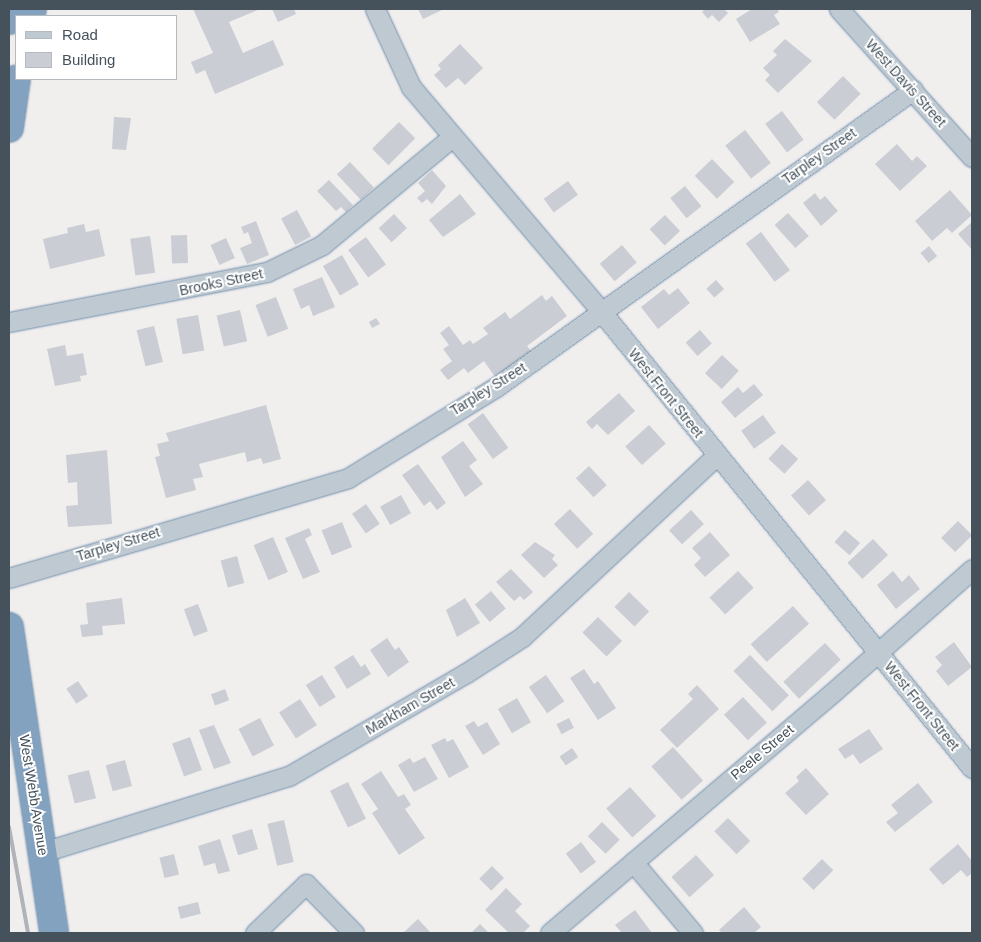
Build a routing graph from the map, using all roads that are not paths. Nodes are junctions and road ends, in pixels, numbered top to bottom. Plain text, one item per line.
1 (11, 9) edge
2 (375, 9) edge
3 (839, 9) edge
4 (9, 20) edge
5 (16, 80) edge
6 (913, 90) junction
7 (9, 128) edge
8 (451, 138) junction
9 (972, 157) edge
10 (600, 310) junction
11 (9, 322) edge
12 (716, 456) junction
13 (972, 569) edge
14 (9, 578) edge
15 (9, 627) edge
16 (878, 653) junction
17 (972, 768) edge
18 (42, 852) junction
19 (633, 862) junction
20 (54, 933) edge
21 (256, 933) edge
22 (354, 933) edge
23 (550, 933) edge
24 (693, 933) edge

1 - 4 highway
2 - 8 street, West Front Street
3 - 6 street, West Davis Street
5 - 7 highway
6 - 9 street, West Davis Street
6 - 10 street, Tarpley Street
8 - 10 street, West Front Street
8 - 11 street, Brooks Street
10 - 12 street, West Front Street
10 - 14 street, Tarpley Street
12 - 16 street, West Front Street
12 - 18 street, Markham Street
13 - 16 street, Peele Street
15 - 18 highway, West Webb Avenue
16 - 17 street, West Front Street
16 - 19 street, Peele Street
18 - 20 highway, West Webb Avenue
19 - 23 street, Peele Street
19 - 24 street
21 - 22 street

